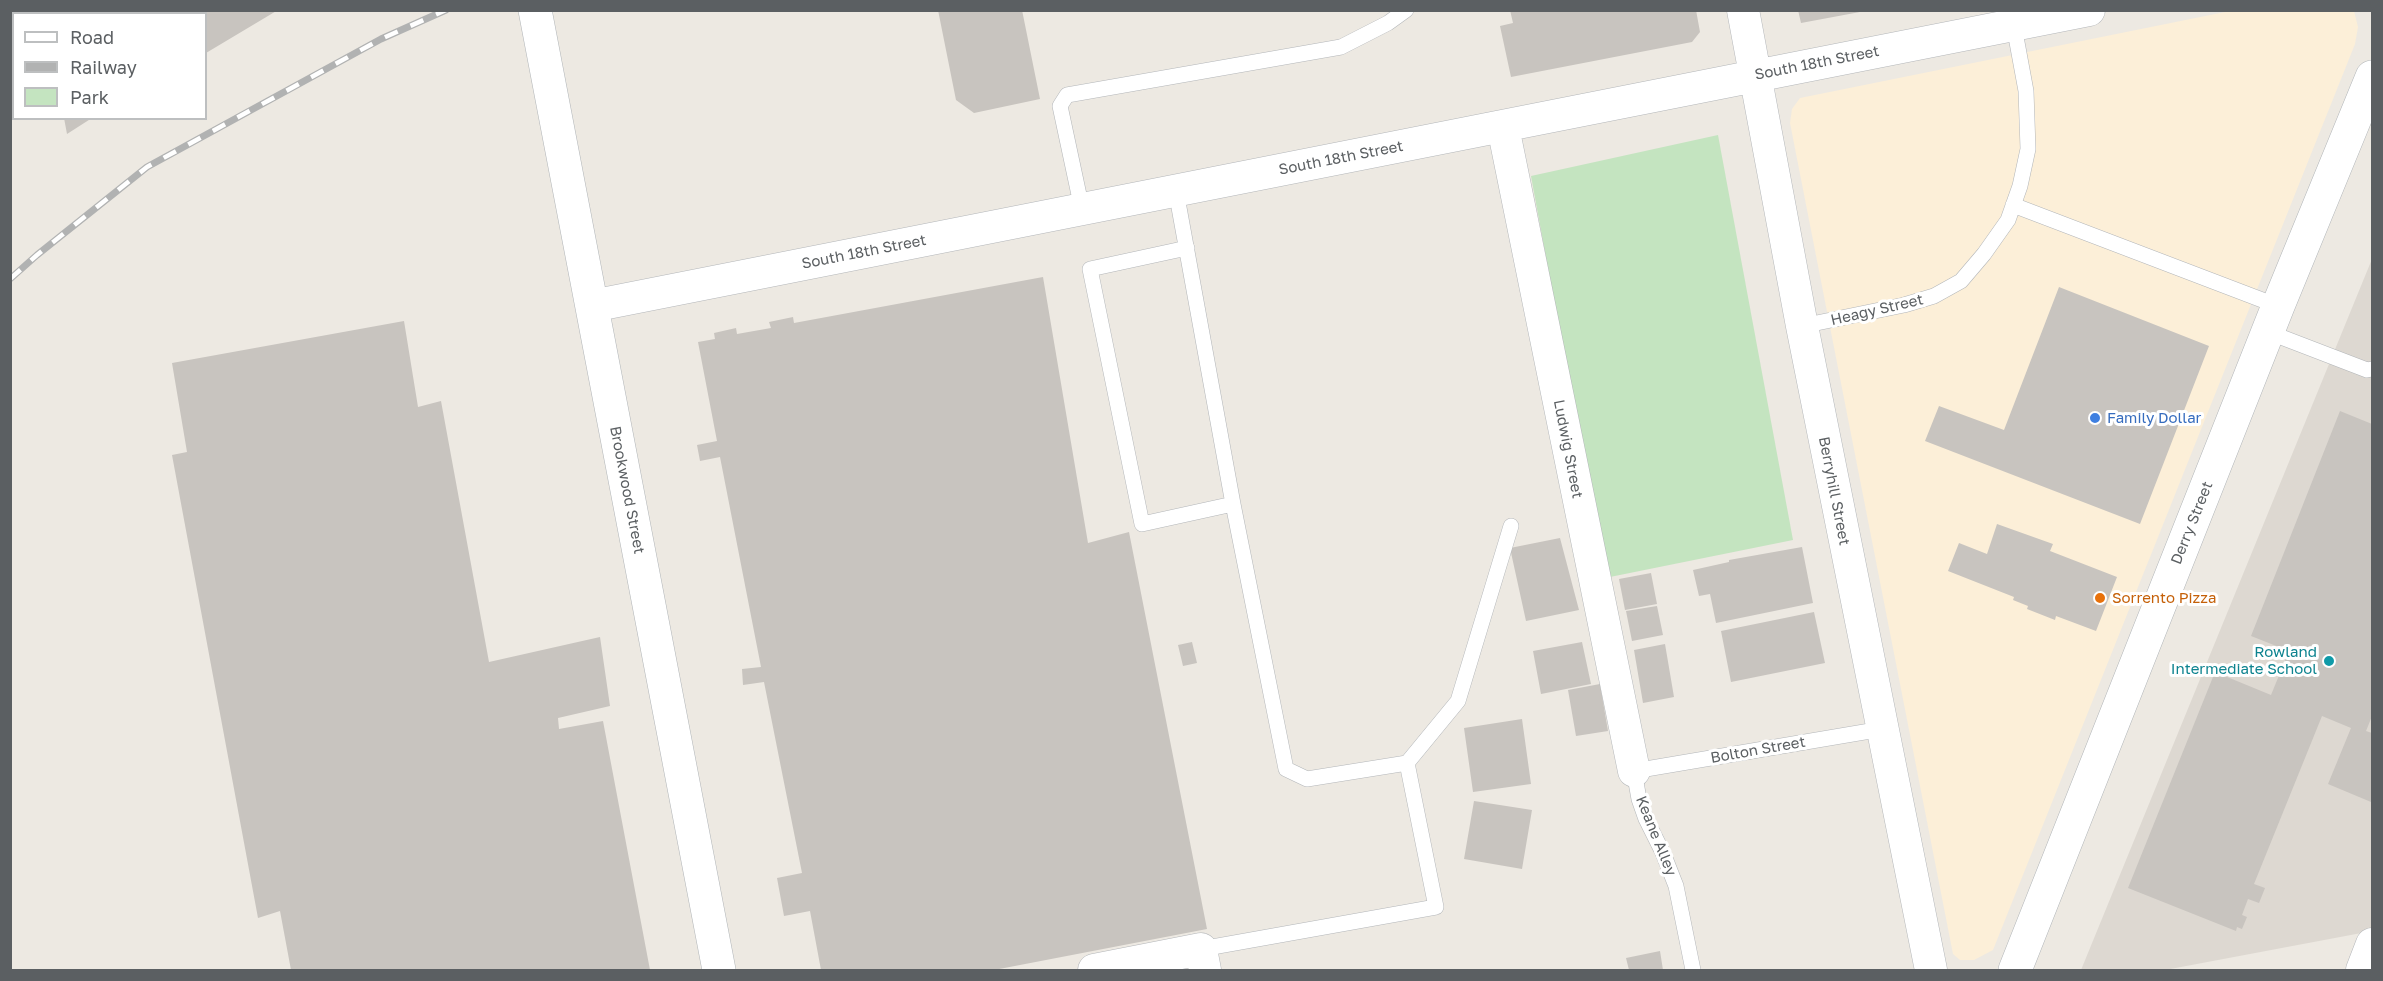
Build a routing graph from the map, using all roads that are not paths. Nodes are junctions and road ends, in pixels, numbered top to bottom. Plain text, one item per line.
1 (535, 10) edge
2 (1406, 10) edge
3 (1743, 10) edge
4 (2089, 10) edge
5 (2014, 26) junction
6 (1755, 75) junction
7 (2373, 77) edge
8 (1503, 127) junction
9 (1176, 191) junction
10 (2013, 205) junction
11 (1082, 209) junction
12 (1187, 248) junction
13 (592, 306) junction
14 (2273, 319) junction
15 (1802, 326) junction
16 (2373, 369) edge
17 (1233, 504) junction
18 (1511, 526) dead end
19 (1881, 729) junction
20 (1407, 763) junction
21 (1634, 771) junction
22 (2373, 944) edge
23 (1203, 960) edge
24 (2373, 969) edge
25 (719, 970) edge
26 (1094, 970) edge
27 (1693, 970) edge
28 (1931, 970) edge
29 (2015, 970) edge
30 (2364, 970) edge

1 - 13 street, Brookwood Street
2 - 11 lane
3 - 6 street, Berryhill Street
4 - 5 street, South 18th Street
5 - 6 street, South 18th Street
5 - 10 lane, Heagy Street
6 - 8 street, South 18th Street
6 - 15 street, Berryhill Street
7 - 14 street, Derry Street
8 - 9 street, South 18th Street
8 - 21 street, Ludwig Street
9 - 11 street, South 18th Street
9 - 12 lane
10 - 14 lane
10 - 15 lane, Heagy Street
11 - 13 street, South 18th Street
12 - 17 lane
12 - 17 lane
13 - 25 street, Brookwood Street
14 - 16 lane
14 - 29 street, Derry Street
15 - 19 street, Berryhill Street
17 - 20 lane
18 - 20 lane
19 - 21 lane, Bolton Street
19 - 28 street, Berryhill Street
20 - 23 lane
21 - 27 lane, Keane Alley
22 - 30 street
23 - 26 street
24 - 30 street

